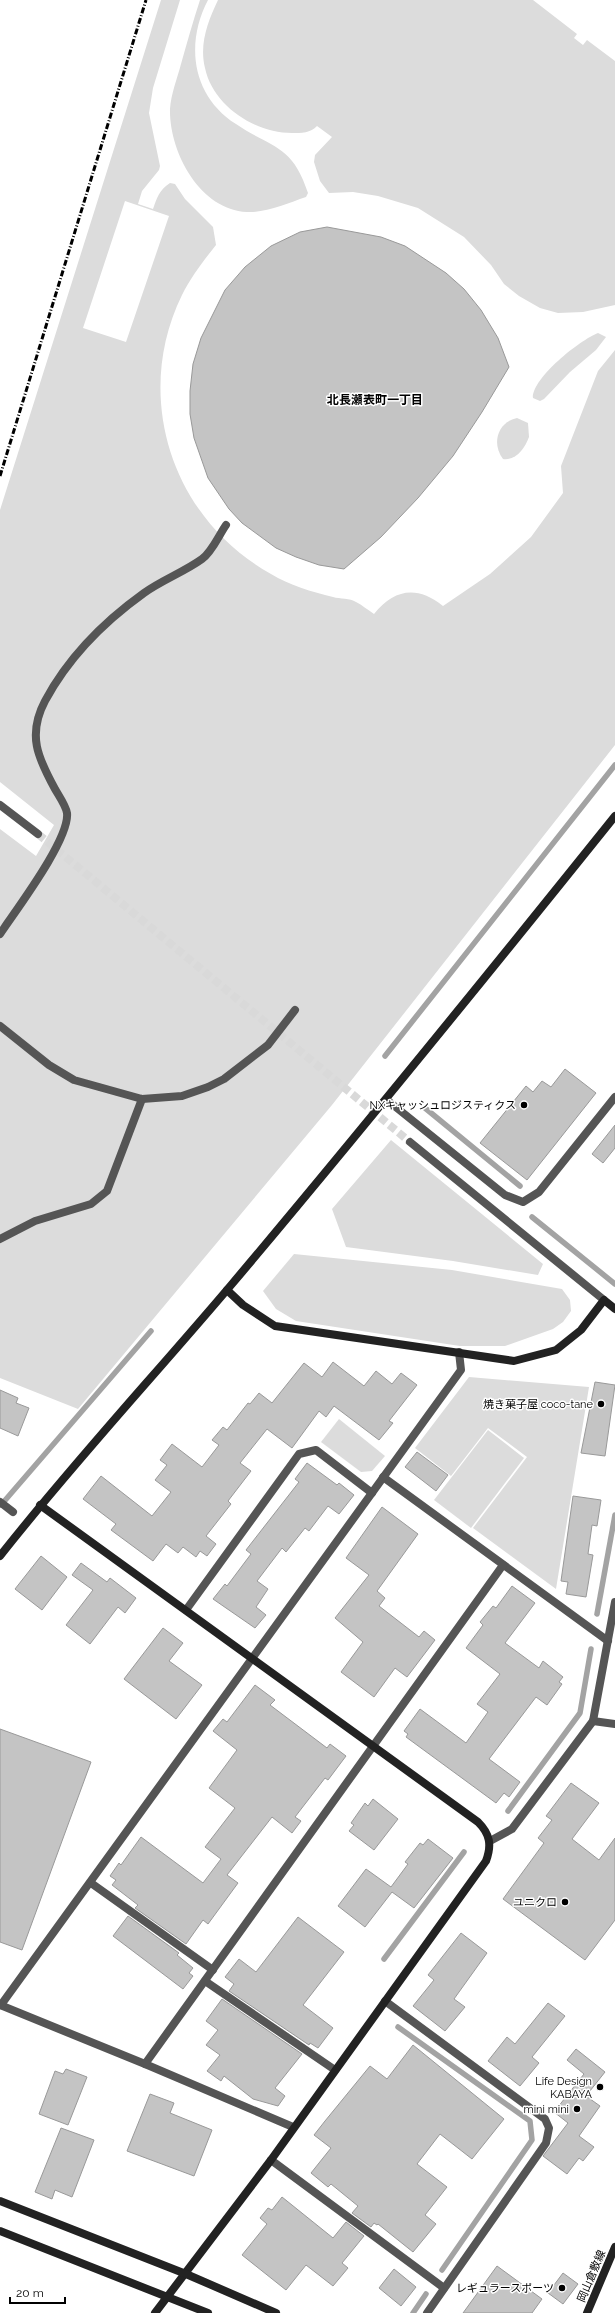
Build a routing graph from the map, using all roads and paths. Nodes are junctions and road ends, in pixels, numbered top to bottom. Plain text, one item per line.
1 (226, 525) dead end
2 (0, 804) edge
3 (615, 816) edge
4 (38, 834) tunnel mouth
5 (0, 934) edge
6 (295, 1010) dead end
7 (0, 1026) edge
8 (615, 1097) edge
9 (142, 1099) junction
10 (387, 1100) junction
11 (410, 1142) tunnel mouth
12 (0, 1240) edge
13 (226, 1290) junction
14 (604, 1300) junction
15 (615, 1309) edge
16 (459, 1352) junction
17 (383, 1477) junction
18 (372, 1493) junction
19 (1, 1503) edge
20 (40, 1505) junction
21 (13, 1512) dead end
22 (0, 1556) edge
23 (503, 1565) junction
24 (615, 1602) edge
25 (186, 1610) junction
26 (608, 1640) junction
27 (253, 1658) junction
28 (593, 1721) junction
29 (615, 1724) edge
30 (373, 1747) junction
31 (490, 1841) junction
32 (91, 1883) junction
33 (213, 1970) junction
34 (205, 1981) junction
35 (385, 2001) junction
36 (0, 2005) edge
37 (145, 2064) junction
38 (335, 2070) junction
39 (293, 2127) junction
40 (271, 2160) junction
41 (0, 2201) edge
42 (0, 2230) edge
43 (615, 2247) edge
44 (186, 2274) junction
45 (444, 2288) junction
46 (169, 2296) junction
47 (155, 2313) edge
48 (208, 2313) edge
49 (276, 2313) edge
50 (427, 2313) edge
51 (587, 2313) edge

1 - 5 street
2 - 4 street
3 - 10 street
6 - 9 street
7 - 9 street
8 - 10 street
9 - 12 street
10 - 13 street
11 - 14 street
13 - 16 street
13 - 20 street
14 - 15 street
14 - 16 street
16 - 17 street
17 - 18 street
17 - 23 street
18 - 25 street
18 - 27 street
19 - 21 street
20 - 22 street
20 - 25 street
23 - 26 street
23 - 30 street
24 - 26 street
25 - 27 street
26 - 28 street
27 - 30 street
27 - 32 street
28 - 29 street
28 - 31 street
30 - 31 street
30 - 33 street
31 - 35 street
32 - 33 street
32 - 36 street
33 - 34 street
34 - 37 street
34 - 38 street
35 - 38 street
35 - 45 street
36 - 37 street
37 - 39 street
38 - 39 street
39 - 40 street
40 - 44 street
40 - 45 street
41 - 44 street
42 - 46 street
43 - 51 street, 岡山倉敷線
44 - 46 street
44 - 49 street
45 - 50 street
46 - 47 street
46 - 48 street

